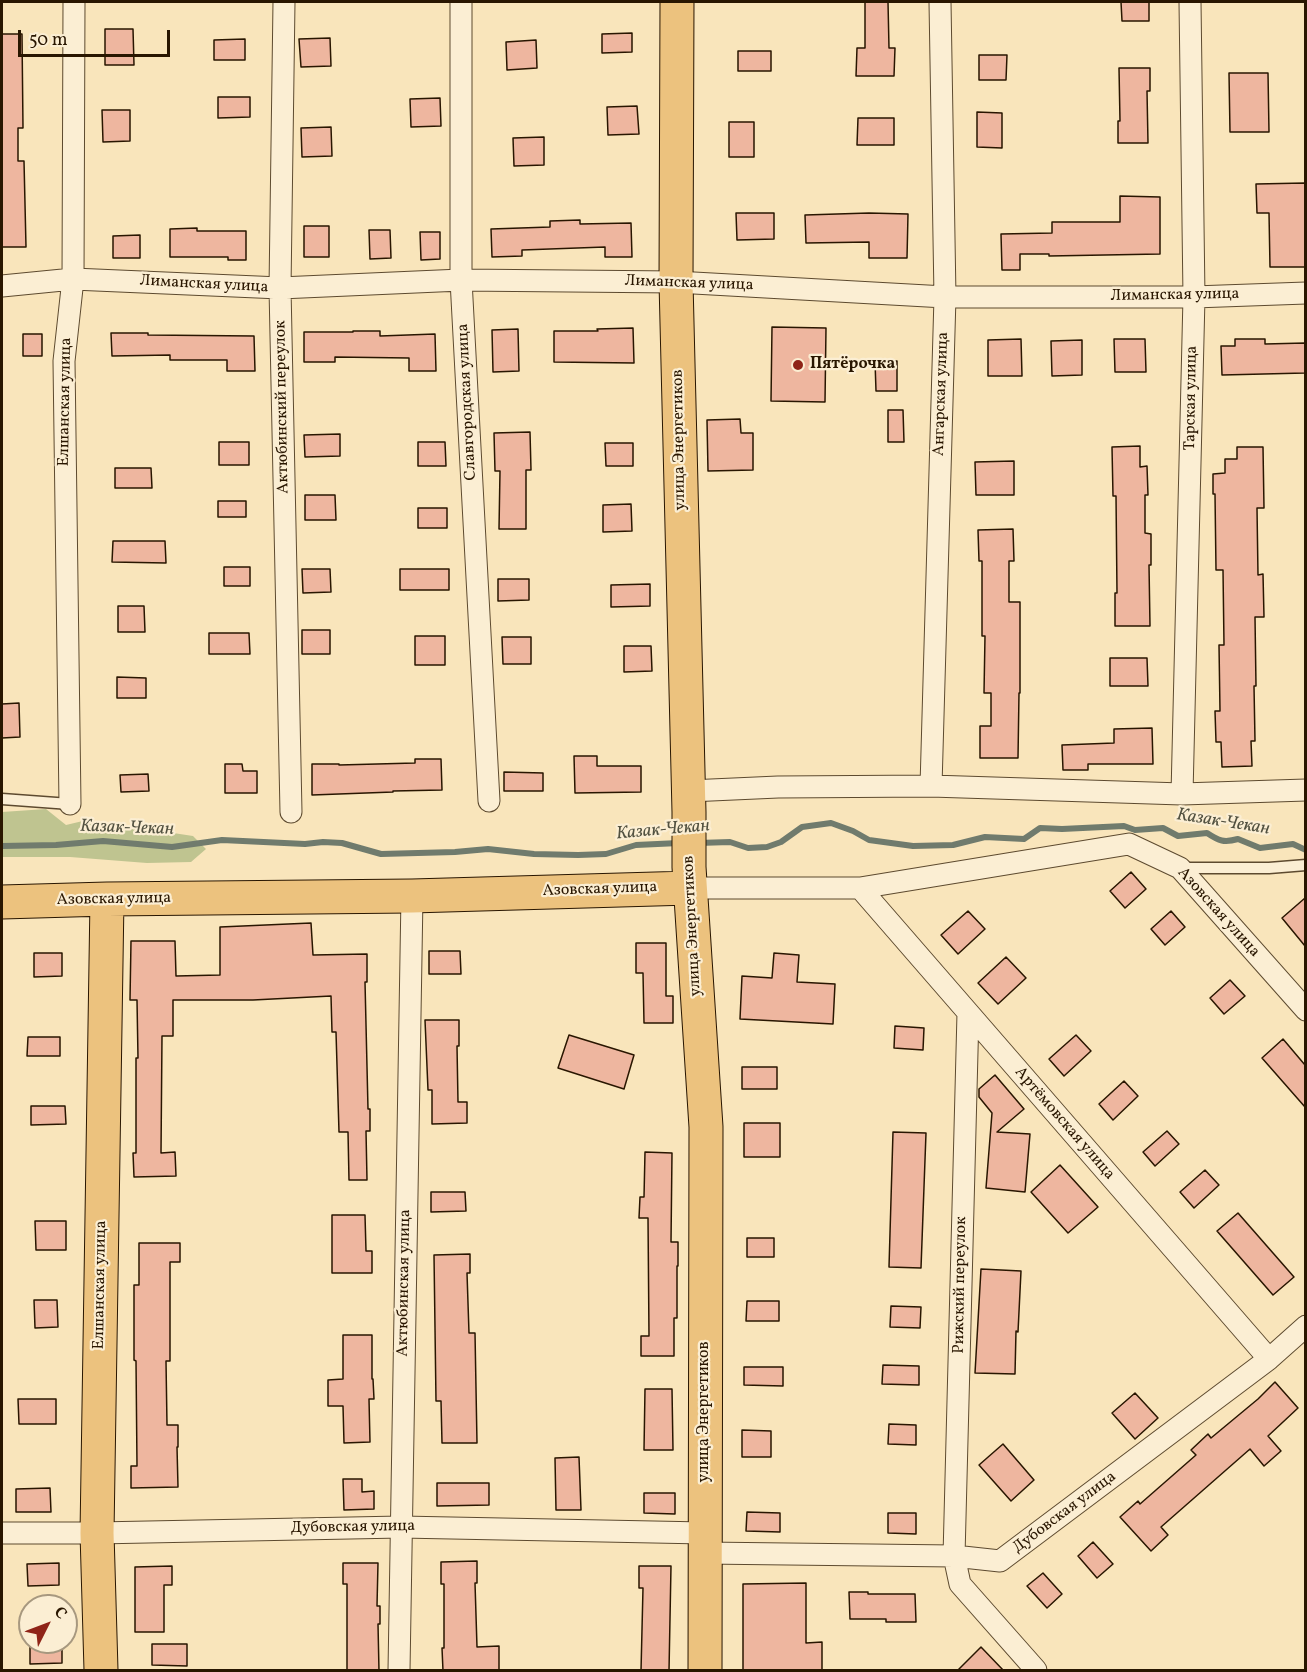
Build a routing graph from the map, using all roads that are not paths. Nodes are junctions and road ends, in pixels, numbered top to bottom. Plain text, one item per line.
1 (74, 2) edge
2 (284, 2) edge
3 (461, 2) edge
4 (677, 2) edge
5 (940, 2) edge
6 (1190, 2) edge
7 (73, 279) junction
8 (461, 280) junction
9 (676, 282) junction
10 (2, 286) edge
11 (280, 288) junction
12 (1305, 293) edge
13 (945, 297) junction
14 (1194, 297) junction
15 (931, 786) junction
16 (1305, 790) edge
17 (1182, 794) junction
18 (2, 799) edge
19 (489, 801) dead end
20 (689, 801) junction
21 (70, 804) joint
22 (291, 812) dead end
23 (1305, 865) edge
24 (1180, 868) junction
25 (689, 877) junction
26 (860, 888) junction
27 (412, 896) junction
28 (107, 899) junction
29 (2, 902) edge
30 (1305, 1010) edge
31 (968, 1013) junction
32 (1305, 1326) edge
33 (1269, 1359) junction
34 (401, 1527) junction
35 (2, 1533) edge
36 (98, 1533) junction
37 (704, 1543) junction
38 (954, 1556) junction
39 (101, 1671) edge
40 (399, 1671) edge
41 (705, 1671) edge
42 (1036, 1671) edge

1 - 7 street, Елшанская улица
2 - 11 street, Актюбинский переулок
3 - 8 street, Славгородская улица
4 - 9 main road, улица Энергетиков
5 - 13 street, Ангарская улица
6 - 14 street, Тарская улица
7 - 10 street, Лиманская улица
7 - 11 street, Лиманская улица
7 - 21 street, Елшанская улица
8 - 9 street, Лиманская улица
8 - 11 street, Лиманская улица
8 - 19 street, Славгородская улица
9 - 13 street, Лиманская улица
9 - 20 main road, улица Энергетиков
11 - 22 street, Актюбинский переулок
12 - 14 street, Лиманская улица
13 - 14 street, Лиманская улица
13 - 15 street, Ангарская улица
14 - 17 street, Тарская улица
15 - 17 street
15 - 20 street
16 - 17 street
18 - 21 lane
20 - 25 main road, улица Энергетиков
23 - 24 lane
24 - 26 street, Азовская улица
24 - 30 street, Азовская улица
25 - 26 street, Азовская улица
25 - 27 main road, Азовская улица
25 - 37 main road, улица Энергетиков
26 - 31 street, Артёмовская улица
27 - 28 main road, Азовская улица
27 - 34 street, Актюбинская улица
28 - 29 main road, Азовская улица
28 - 36 main road, Елшанская улица
31 - 33 street, Артёмовская улица
31 - 38 street, Рижский переулок
32 - 33 street, Дубовская улица
33 - 38 street, Дубовская улица
34 - 36 street, Дубовская улица
34 - 37 street, Дубовская улица
34 - 40 street, Актюбинская улица
35 - 36 street, Дубовская улица
36 - 39 main road, Елшанская улица
37 - 38 street, Дубовская улица
37 - 41 main road, улица Энергетиков
38 - 42 street, Рижский переулок

